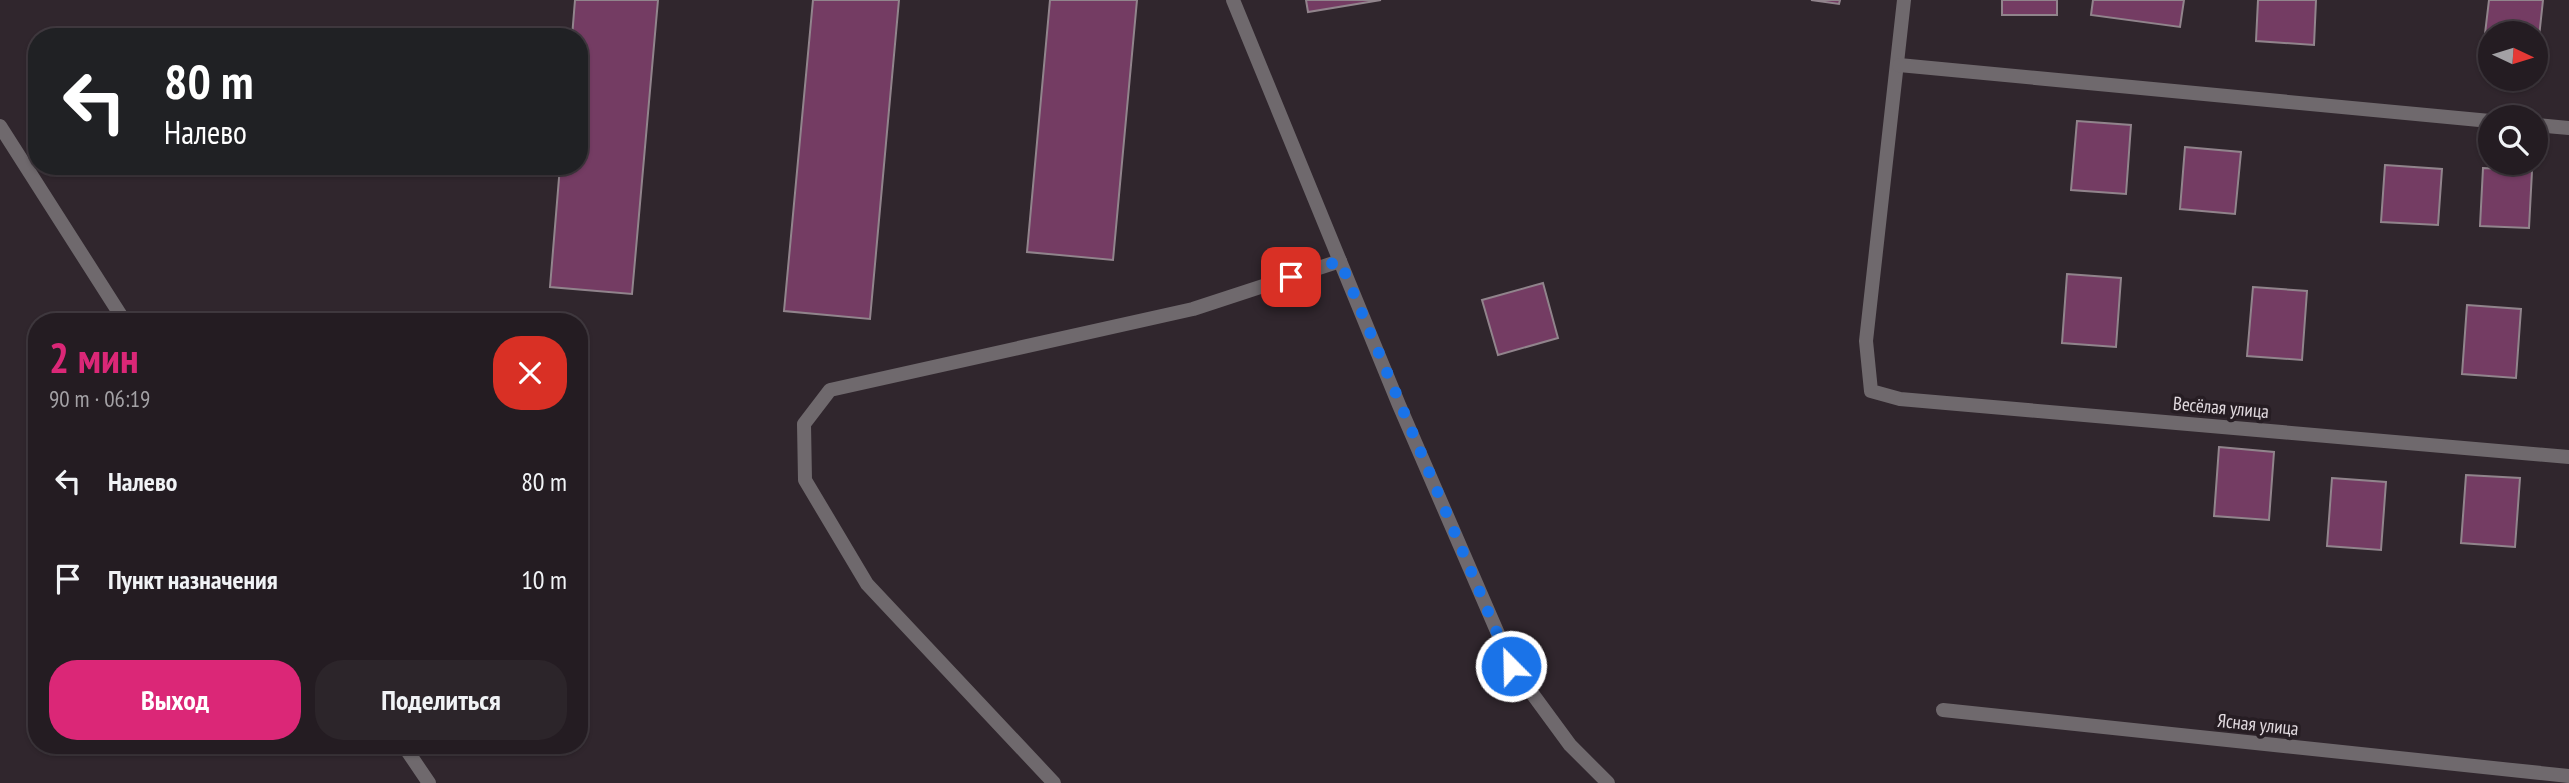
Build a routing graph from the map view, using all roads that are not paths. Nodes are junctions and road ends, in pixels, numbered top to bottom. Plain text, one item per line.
1 (1233, 0) edge
2 (1904, 0) edge
3 (1899, 65) junction
4 (2478, 120) edge
5 (0, 126) edge
6 (2548, 126) edge
7 (2569, 128) edge
8 (28, 170) edge
9 (31, 175) edge
10 (1340, 261) junction
11 (119, 313) edge
12 (2569, 457) edge
13 (1943, 710) dead end
14 (409, 754) edge
15 (2569, 776) edge
16 (429, 783) edge
17 (1054, 783) edge
18 (1608, 783) edge

1 - 10 street
2 - 3 street
3 - 4 street
3 - 12 street, Весёлая улица
5 - 8 street
6 - 7 street
9 - 11 street
10 - 17 street
10 - 18 street
13 - 15 street, Ясная улица
14 - 16 street

